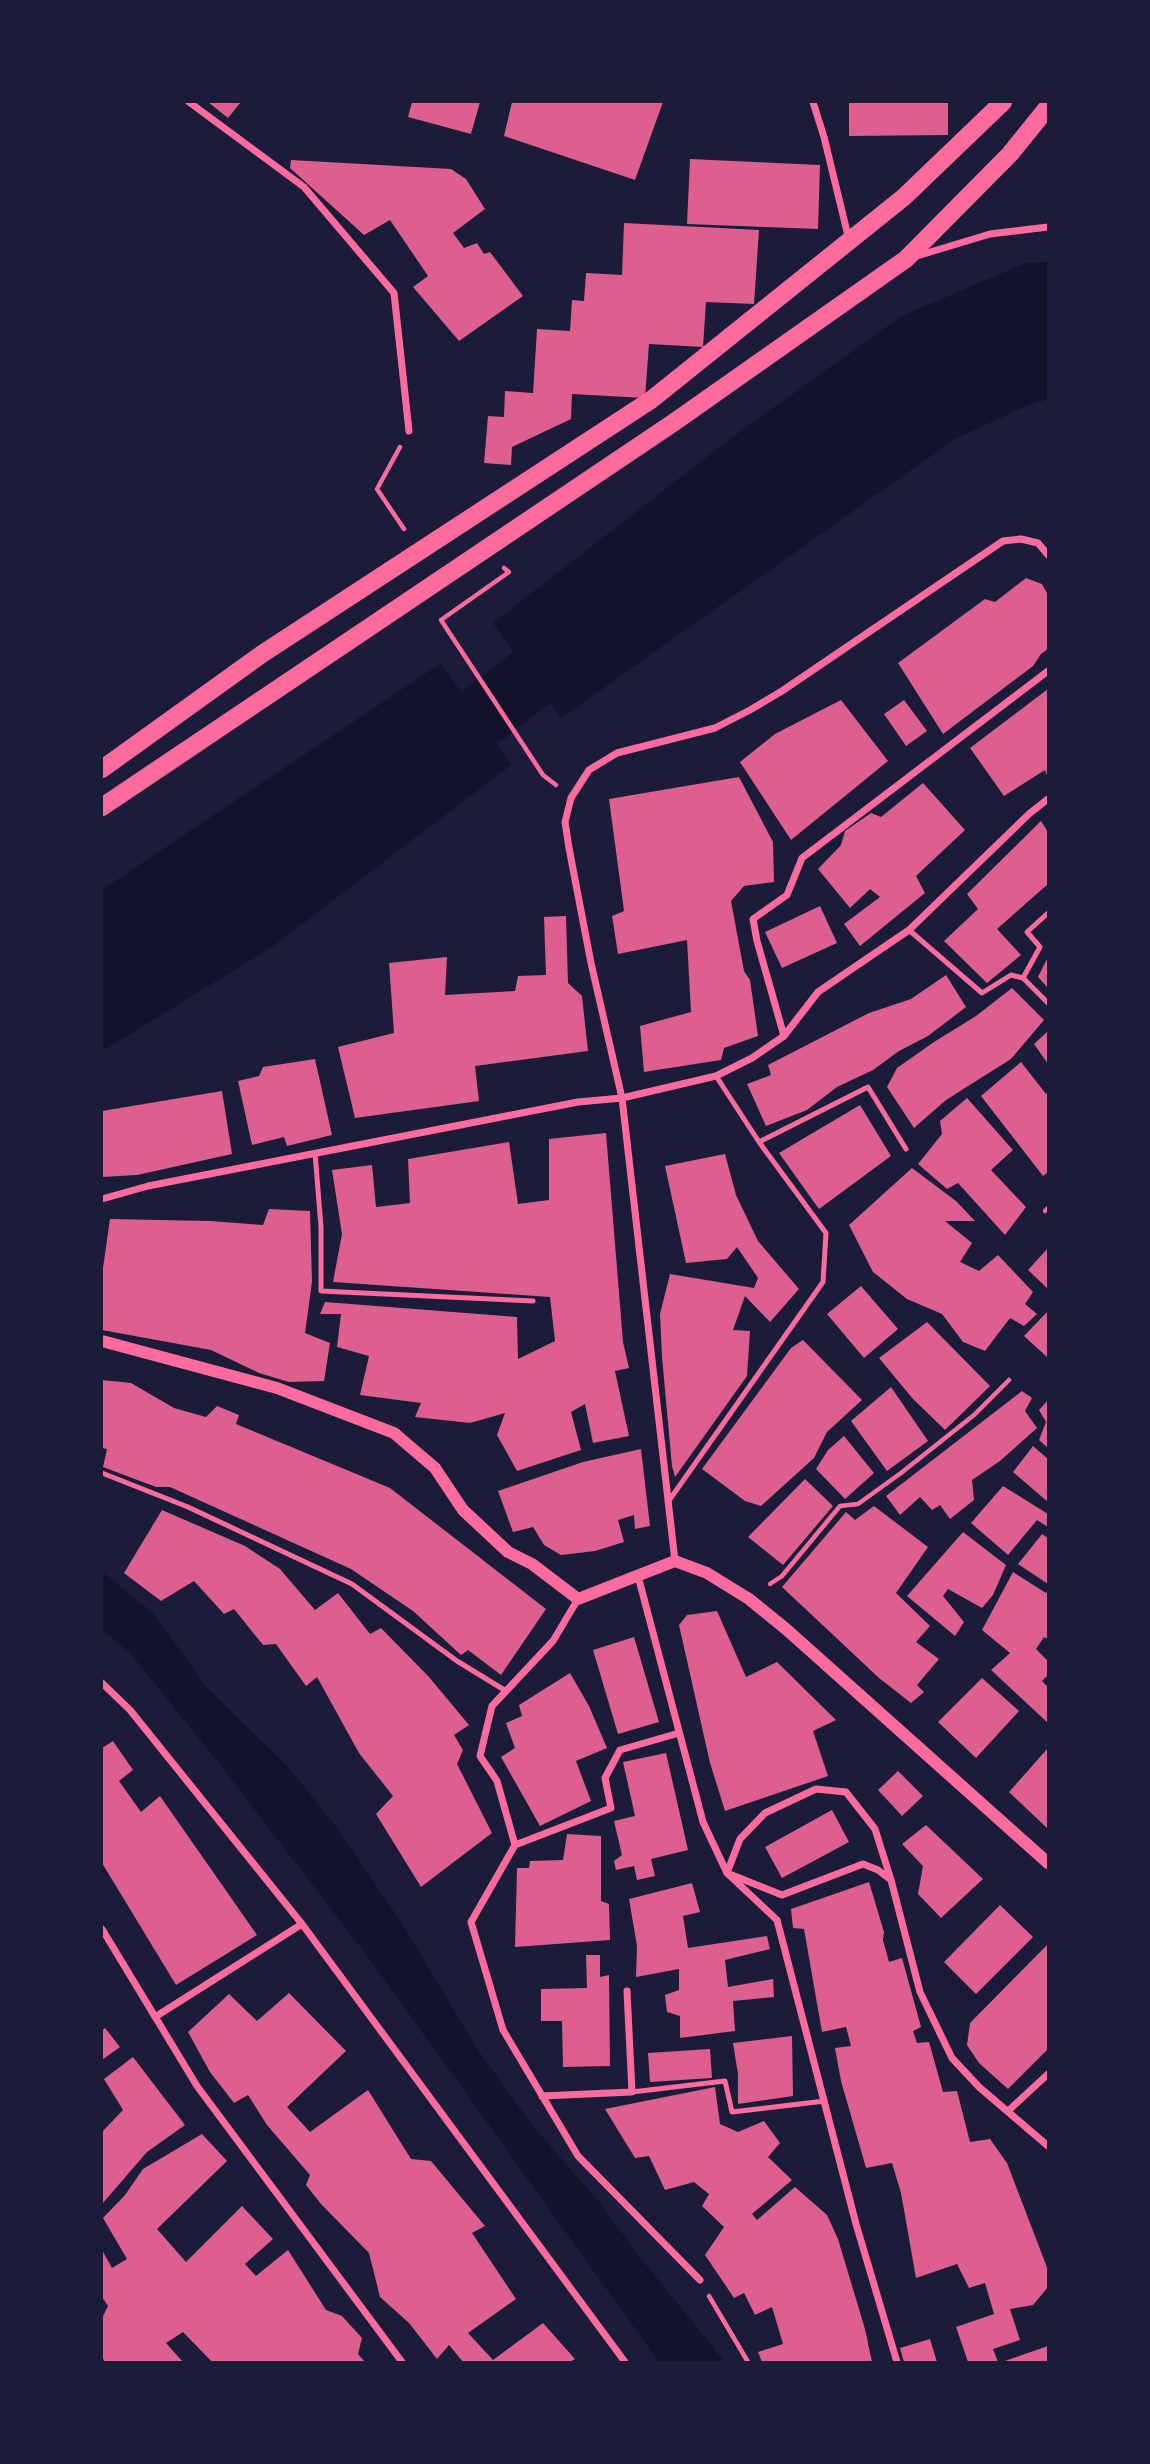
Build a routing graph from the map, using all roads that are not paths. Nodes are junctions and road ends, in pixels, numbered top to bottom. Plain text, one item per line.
1 (189, 102) edge
2 (813, 102) edge
3 (1003, 102) edge
4 (1048, 107) edge
5 (1048, 227) edge
6 (849, 242) junction
7 (906, 259) junction
8 (409, 431) road end
9 (1048, 555) edge
10 (1048, 671) edge
11 (102, 769) edge
12 (1048, 799) edge
13 (102, 807) edge
14 (1048, 913) edge
15 (909, 930) junction
16 (1023, 978) junction
17 (1048, 1003) edge
18 (785, 1036) junction
19 (716, 1076) junction
20 (622, 1098) junction
21 (759, 1142) junction
22 (906, 1149) dead end
23 (315, 1153) junction
24 (102, 1199) edge
25 (533, 1301) dead end
26 (102, 1341) edge
27 (102, 1473) edge
28 (668, 1502) junction
29 (675, 1561) junction
30 (638, 1576) junction
31 (578, 1599) junction
32 (102, 1683) edge
33 (506, 1690) junction
34 (679, 1733) junction
35 (514, 1845) junction
36 (1048, 1863) edge
37 (727, 1873) junction
38 (891, 1880) junction
39 (302, 1924) junction
40 (102, 1929) edge
41 (627, 1991) dead end
42 (155, 2017) junction
43 (1048, 2074) edge
44 (632, 2092) junction
45 (542, 2096) junction
46 (825, 2101) junction
47 (1008, 2111) junction
48 (1048, 2146) edge
49 (700, 2280) road end
50 (402, 2362) edge
51 (625, 2362) edge
52 (897, 2362) edge

1 - 8 street
2 - 6 street
3 - 6 main road
4 - 7 main road
5 - 7 street
6 - 11 main road
7 - 13 main road
9 - 20 street
10 - 18 street
12 - 15 street
14 - 16 lane
15 - 16 lane
15 - 18 street
16 - 17 lane
18 - 19 street
19 - 20 street
19 - 21 lane
20 - 23 street
20 - 28 street
21 - 22 lane
21 - 28 lane
23 - 24 street
23 - 25 lane
26 - 31 street
27 - 33 lane
28 - 29 street
29 - 30 street
29 - 36 street
30 - 31 street
30 - 34 street
31 - 33 street
32 - 39 street
33 - 35 street
34 - 35 street
34 - 37 street
35 - 45 street
37 - 38 street
37 - 38 street
37 - 46 street
38 - 47 street
39 - 42 street
39 - 51 street
40 - 42 street
41 - 44 street
42 - 50 street
43 - 47 street
44 - 45 street
44 - 46 lane
45 - 49 street
46 - 52 street
47 - 48 street

